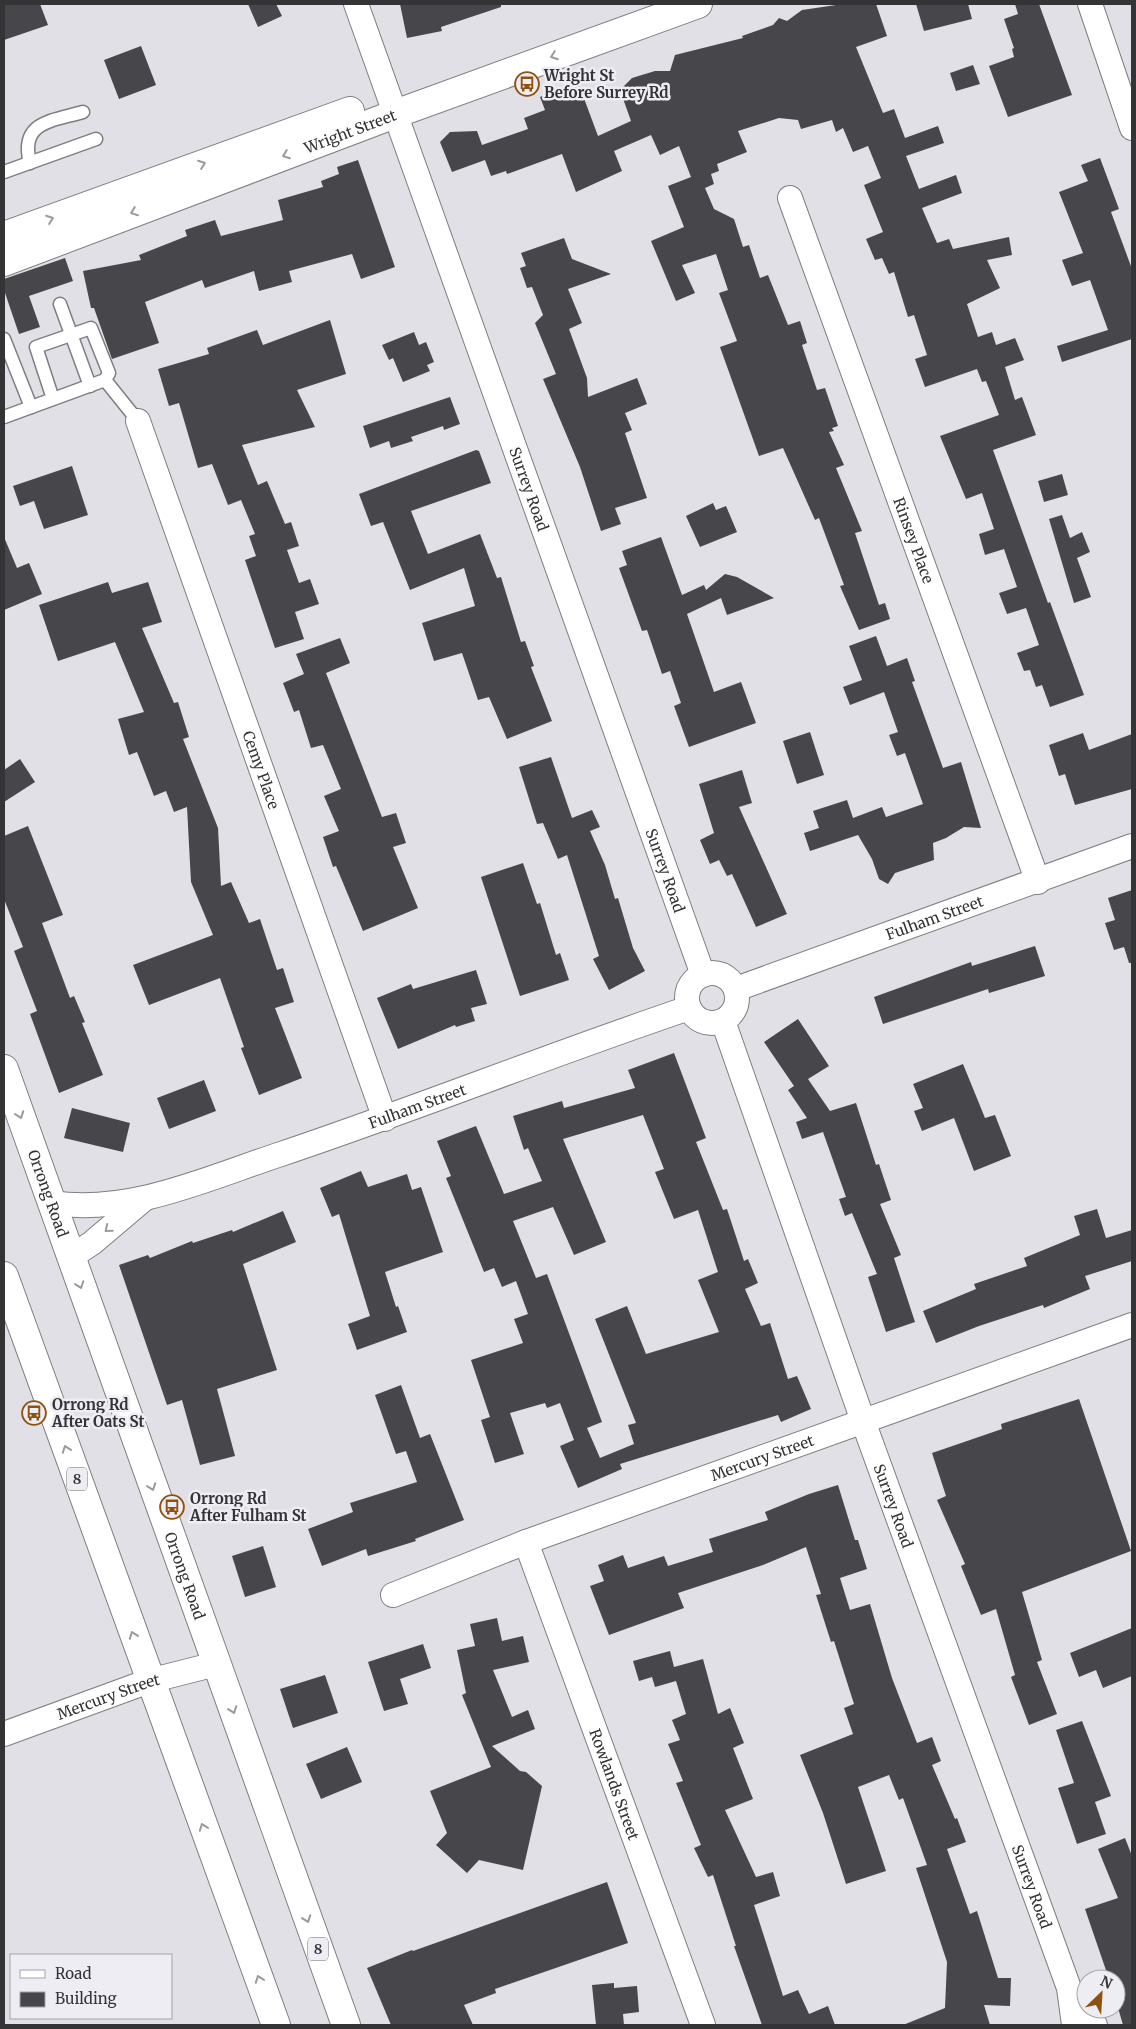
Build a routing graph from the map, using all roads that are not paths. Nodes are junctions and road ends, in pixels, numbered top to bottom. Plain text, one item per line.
1 (356, 4) edge
2 (648, 4) edge
3 (698, 4) edge
4 (1090, 4) edge
5 (391, 105) junction
6 (83, 112) dead end
7 (1132, 128) edge
8 (96, 139) dead end
9 (30, 163) junction
10 (4, 172) edge
11 (790, 198) dead end
12 (4, 236) edge
13 (4, 262) edge
14 (60, 304) dead end
15 (72, 336) junction
16 (4, 339) edge
17 (105, 380) junction
18 (90, 386) junction
19 (53, 399) junction
20 (31, 407) junction
21 (4, 416) edge
22 (138, 421) joint
23 (1132, 846) edge
24 (1038, 882) junction
25 (703, 975) junction
26 (736, 989) junction
27 (690, 1008) junction
28 (723, 1021) junction
29 (4, 1069) edge
30 (384, 1119) junction
31 (144, 1200) junction
32 (52, 1203) junction
33 (70, 1257) junction
34 (4, 1276) edge
35 (1132, 1325) edge
36 (863, 1421) junction
37 (526, 1542) junction
38 (393, 1595) dead end
39 (216, 1664) junction
40 (149, 1681) junction
41 (4, 1734) edge
42 (1068, 1988) junction
43 (276, 2025) edge
44 (346, 2025) edge
45 (703, 2025) edge
46 (1074, 2025) edge
47 (1095, 2025) edge

1 - 5 street, Surrey Road
2 - 5 main road, Wright Street
3 -> 5 main road, Wright Street
4 - 7 street
12 -> 5 main road, Wright Street
5 -> 13 main road, Wright Street
5 - 25 street, Surrey Road
6 - 9 lane
8 - 9 lane
9 - 10 lane
11 - 24 street, Rinsey Place
14 - 15 lane
15 - 17 lane
15 - 18 lane
15 - 19 lane
16 - 20 lane
17 - 18 lane
17 - 22 lane
18 - 19 lane
19 - 20 lane
20 - 21 lane
22 - 30 street, Cemy Place
23 - 24 street, Fulham Street
24 - 26 street, Fulham Street
25 - 26 street
25 - 27 street
26 - 28 street
27 - 28 street
27 - 30 street, Fulham Street
28 - 36 street, Surrey Road
29 -> 32 main road, Orrong Road / 8
30 - 31 street, Fulham Street
31 - 32 street, Fulham Street
31 -> 33 street, Fulham Street
32 - 33 main road, Orrong Road / 8
33 -> 39 main road, Orrong Road / 8
40 -> 34 main road, 8
35 - 36 street, Mercury Street
36 - 37 street, Mercury Street
36 - 42 street, Surrey Road
37 - 38 street, Mercury Street
37 - 45 street, Rowlands Street
39 - 40 street, Mercury Street
39 -> 44 main road, Orrong Road / 8
40 - 41 street, Mercury Street
43 -> 40 main road, 8
42 - 46 street, Surrey Road
42 - 47 street, Surrey Road

